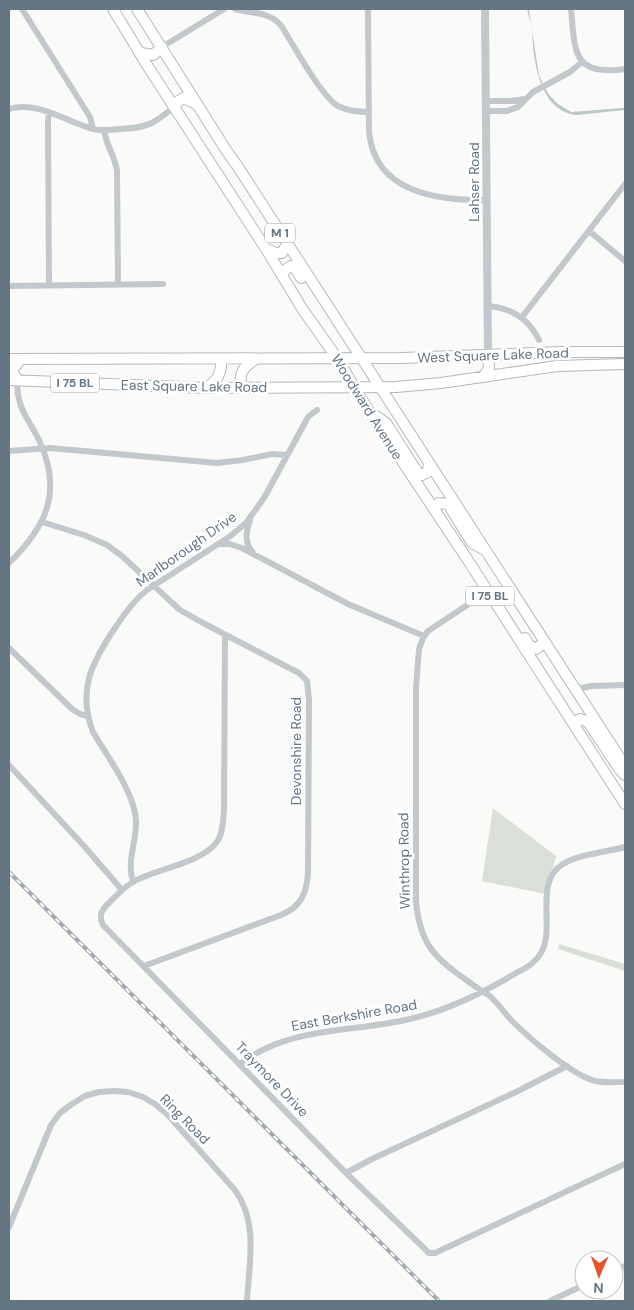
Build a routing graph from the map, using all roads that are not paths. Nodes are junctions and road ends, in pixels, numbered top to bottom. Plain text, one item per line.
1 (22, 9) edge
2 (113, 9) edge
3 (137, 9) edge
4 (224, 9) edge
5 (235, 9) edge
6 (368, 9) edge
7 (486, 9) edge
8 (571, 9) edge
9 (162, 47) junction
10 (141, 53) junction
11 (582, 62) junction
12 (625, 69) edge
13 (525, 99) junction
14 (486, 101) junction
15 (196, 104) junction
16 (175, 106) junction
17 (9, 109) edge
18 (486, 111) junction
19 (49, 112) junction
20 (369, 112) junction
21 (93, 129) junction
22 (104, 130) junction
23 (625, 184) edge
24 (487, 200) junction
25 (589, 231) junction
26 (287, 244) junction
27 (266, 249) junction
28 (625, 261) edge
29 (282, 276) junction
30 (118, 284) junction
31 (163, 284) dead end
32 (50, 285) junction
33 (9, 286) edge
34 (488, 306) junction
35 (333, 315) junction
36 (522, 317) junction
37 (539, 340) dead end
38 (625, 352) edge
39 (488, 355) junction
40 (336, 358) junction
41 (361, 358) junction
42 (9, 359) edge
43 (20, 359) junction
44 (221, 359) junction
45 (256, 359) junction
46 (625, 364) edge
47 (483, 377) junction
48 (13, 380) edge
49 (207, 388) junction
50 (242, 388) junction
51 (355, 388) junction
52 (380, 388) junction
53 (317, 410) dead end
54 (370, 412) junction
55 (42, 448) junction
56 (9, 451) edge
57 (287, 455) junction
58 (429, 463) junction
59 (434, 510) junction
60 (251, 517) junction
61 (42, 522) junction
62 (217, 545) junction
63 (488, 553) junction
64 (253, 554) junction
65 (9, 563) edge
66 (153, 586) junction
67 (487, 592) junction
68 (224, 634) junction
69 (424, 636) junction
70 (545, 642) junction
71 (9, 648) edge
72 (625, 685) edge
73 (576, 689) junction
74 (88, 716) junction
75 (575, 726) junction
76 (9, 765) edge
77 (625, 766) edge
78 (625, 775) edge
79 (625, 804) edge
80 (625, 847) edge
81 (133, 881) junction
82 (122, 890) junction
83 (144, 966) junction
84 (483, 992) junction
85 (240, 1064) junction
86 (567, 1066) junction
87 (625, 1082) edge
88 (625, 1164) edge
89 (346, 1173) junction
90 (9, 1227) edge
91 (574, 1290) edge
92 (247, 1301) edge
93 (550, 1301) edge

1 - 21 street
2 - 10 main road, Woodward Avenue / M 1
3 - 9 main road, Woodward Avenue / M 1
4 - 9 street
5 - 20 street
6 - 20 street
7 - 14 street, Lahser Road
8 - 11 street
9 - 10 main road
9 - 15 main road, Woodward Avenue / M 1
10 - 16 main road, Woodward Avenue / M 1
11 - 12 street
11 - 13 street
13 - 14 street
13 - 18 street
14 - 18 street, Lahser Road
15 - 16 main road
15 - 26 main road, Woodward Avenue / M 1
16 - 22 street
16 - 27 main road, Woodward Avenue / M 1
17 - 19 street
18 - 24 street, Lahser Road
19 - 21 street
19 - 32 street
20 - 24 street
21 - 22 street
22 - 30 street
23 - 25 street
24 - 34 street, Lahser Road
25 - 28 street
25 - 36 street
26 - 27 main road
26 - 35 main road, Woodward Avenue / M 1
27 - 29 main road, Woodward Avenue / M 1
29 - 35 main road
29 - 40 main road, Woodward Avenue / M 1
30 - 31 street
30 - 32 street
32 - 33 street
34 - 36 street
34 - 39 street, Lahser Road
35 - 41 main road, Woodward Avenue / M 1
36 - 37 street
38 - 39 main road, West Square Lake Road
39 - 41 main road, West Square Lake Road
39 - 47 main road
40 - 41 main road, East Square Lake Road / I 75 BL
40 - 45 main road, East Square Lake Road / I 75 BL
40 - 51 main road, Woodward Avenue
41 - 52 main road, Woodward Avenue / I 75 BL
42 - 43 main road, East Square Lake Road / I 75 BL
43 - 44 main road, East Square Lake Road / I 75 BL
43 - 48 main road
44 - 45 main road, East Square Lake Road / I 75 BL
44 - 49 main road
45 - 50 main road
46 - 47 main road, West Square Lake Road
47 - 52 main road, West Square Lake Road
48 - 49 main road, East Square Lake Road / I 75 BL
48 - 55 street
49 - 50 main road, East Square Lake Road / I 75 BL
50 - 51 main road, East Square Lake Road / I 75 BL
51 - 52 main road, East Square Lake Road
51 - 54 main road, Woodward Avenue / I 75 BL
52 - 58 main road, Woodward Avenue / I 75 BL
53 - 57 street, Marlborough Drive
54 - 58 main road
54 - 59 main road, Woodward Avenue / I 75 BL
55 - 56 street
55 - 57 street
55 - 61 street
57 - 60 street, Marlborough Drive
58 - 63 main road, Woodward Avenue / I 75 BL
59 - 63 main road
59 - 67 main road, Woodward Avenue / I 75 BL
60 - 62 street, Marlborough Drive
60 - 64 street
61 - 65 street
61 - 66 street, Devonshire Road
62 - 64 street
62 - 66 street, Marlborough Drive
63 - 70 main road, Woodward Avenue / I 75 BL
64 - 69 street
66 - 68 street, Devonshire Road
66 - 74 street, Marlborough Drive
67 - 69 street
67 - 70 main road
67 - 75 main road, Woodward Avenue / I 75 BL
68 - 81 street
68 - 83 street, Devonshire Road
69 - 84 street, Winthrop Road
70 - 73 main road, Woodward Avenue / I 75 BL
71 - 74 street
72 - 73 street
73 - 77 main road, Woodward Avenue / I 75 BL
74 - 81 street, Marlborough Drive
75 - 78 main road
75 - 79 main road, Woodward Avenue / I 75 BL
76 - 82 street
80 - 84 street, East Berkshire Road
81 - 82 street
82 - 83 street, Traymore Drive
83 - 85 street, Traymore Drive
84 - 85 street, East Berkshire Road
84 - 86 street, Winthrop Road
85 - 89 street, Traymore Drive
86 - 87 street, Winthrop Road
86 - 89 street
88 - 89 street, Traymore Drive
90 - 92 street, Ring Road
91 - 93 street

